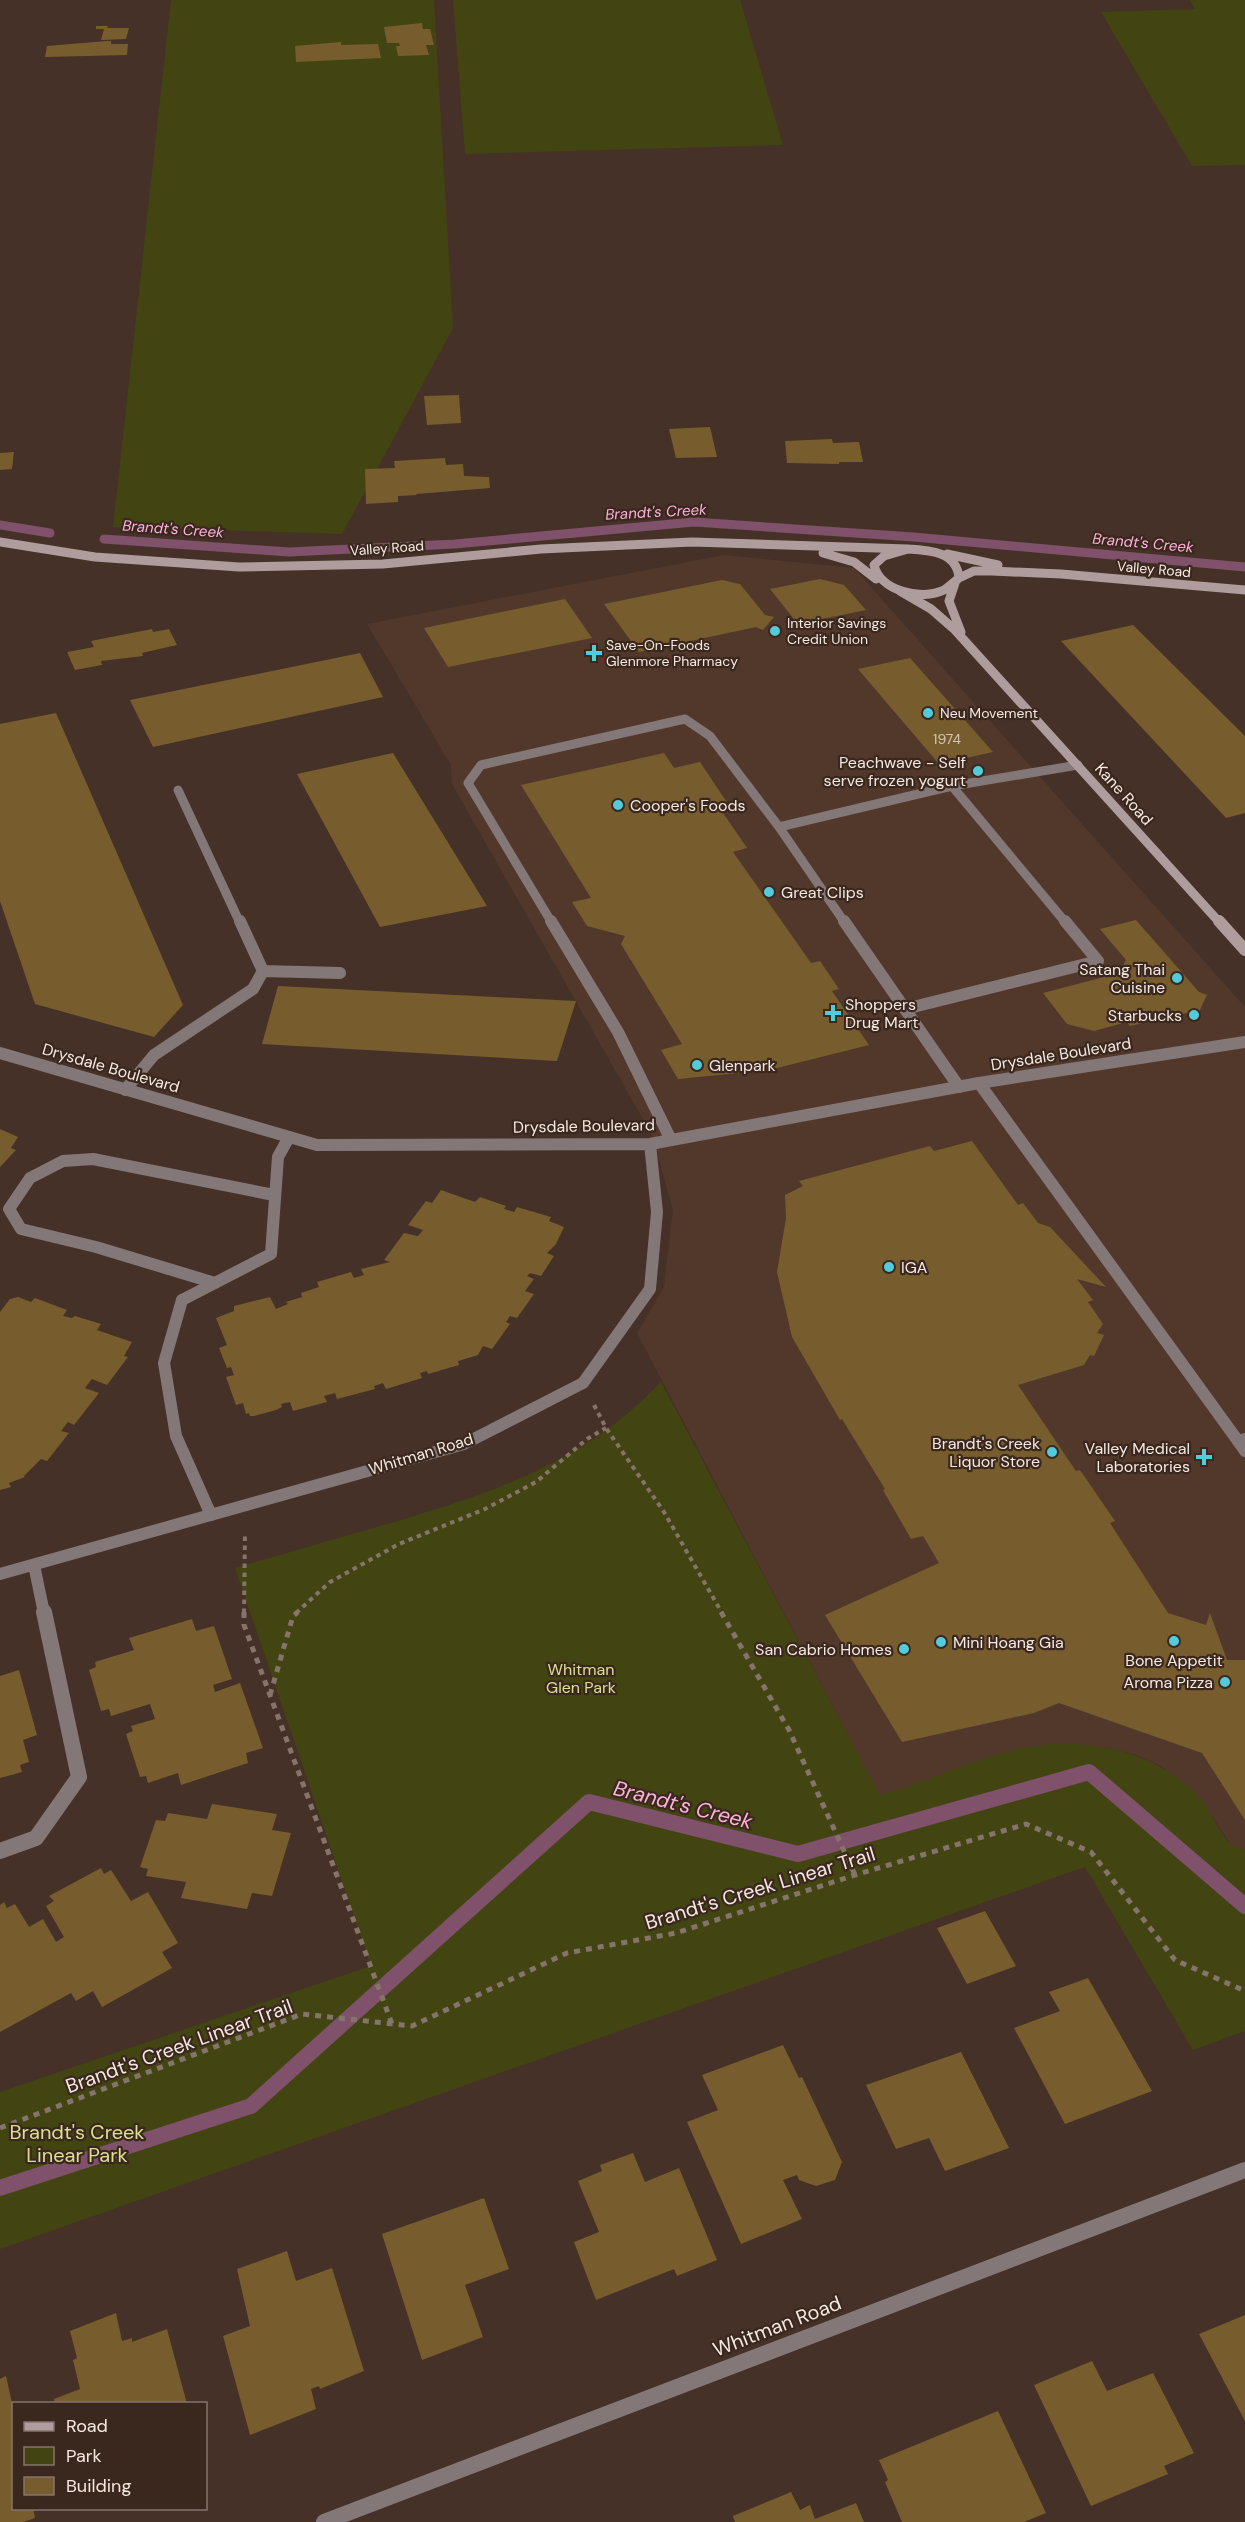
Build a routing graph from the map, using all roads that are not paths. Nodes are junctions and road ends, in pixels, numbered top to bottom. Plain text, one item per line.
1 (0, 542) edge
2 (777, 543) junction
3 (908, 549) junction
4 (934, 551) junction
5 (1061, 574) junction
6 (878, 580) junction
7 (957, 580) junction
8 (1245, 590) edge
9 (900, 591) junction
10 (982, 658) junction
11 (1078, 765) junction
12 (952, 786) junction
13 (178, 790) dead end
14 (779, 827) junction
15 (1245, 950) edge
16 (263, 971) junction
17 (340, 973) dead end
18 (905, 1009) junction
19 (1245, 1042) edge
20 (0, 1053) edge
21 (979, 1083) junction
22 (959, 1087) junction
23 (125, 1090) junction
24 (289, 1137) junction
25 (671, 1140) junction
26 (650, 1144) junction
27 (274, 1195) junction
28 (215, 1282) junction
29 (1243, 1444) edge
30 (211, 1515) junction
31 (34, 1565) junction
32 (0, 1574) edge
33 (0, 1851) edge
34 (1245, 2170) edge
35 (324, 2522) edge

1 - 2 street, Valley Road
2 - 3 street, Valley Road
2 - 6 street, Valley Road
3 - 4 street, Valley Road
3 - 6 street, Valley Road
4 - 5 street, Valley Road
4 - 7 street, Valley Road
5 - 7 street, Valley Road
5 - 8 street, Valley Road
6 - 9 street, Valley Road
7 - 9 street, Valley Road
7 - 10 street, Kane Road
9 - 10 street, Kane Road
10 - 11 street, Kane Road
11 - 12 street
11 - 15 street, Kane Road
12 - 14 street
12 - 18 street
13 - 16 street
14 - 18 street
14 - 25 street
16 - 17 street
16 - 23 street
18 - 22 street
19 - 21 street, Drysdale Boulevard
20 - 23 street, Drysdale Boulevard
21 - 22 street, Drysdale Boulevard
21 - 29 street
22 - 25 street, Drysdale Boulevard
23 - 24 street, Drysdale Boulevard
24 - 26 street, Drysdale Boulevard
24 - 27 street
25 - 26 street, Drysdale Boulevard
26 - 30 street, Whitman Road
27 - 28 street
27 - 28 street
28 - 30 street
30 - 31 street, Whitman Road
31 - 32 street, Whitman Road
31 - 33 street
34 - 35 street, Whitman Road

